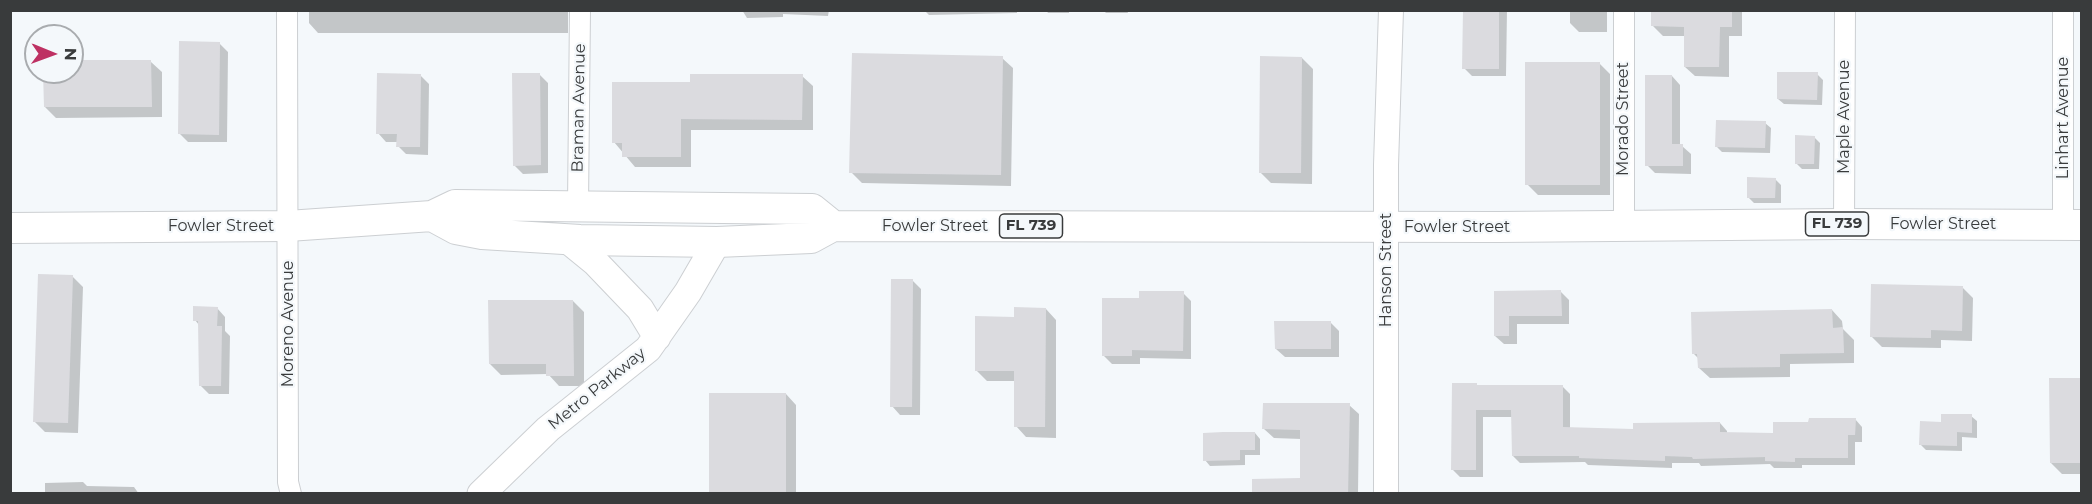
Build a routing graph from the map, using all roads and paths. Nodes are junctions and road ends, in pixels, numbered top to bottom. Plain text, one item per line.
1 (287, 10) edge
2 (580, 10) edge
3 (1391, 10) edge
4 (1624, 10) edge
5 (1845, 10) edge
6 (2063, 10) edge
7 (578, 205) junction
8 (765, 208) junction
9 (444, 222) junction
10 (1844, 224) junction
11 (2072, 225) edge
12 (288, 226) junction
13 (833, 226) junction
14 (1386, 227) junction
15 (1624, 227) junction
16 (10, 228) edge
17 (568, 240) junction
18 (717, 242) junction
19 (657, 337) junction
20 (291, 494) edge
21 (482, 494) edge
22 (1386, 494) edge

1 - 12 street, Moreno Avenue
2 - 7 street, Braman Avenue
3 - 14 street, Hanson Street
4 - 15 street, Morado Street
5 - 10 street, Maple Avenue
6 - 11 street, Linhart Avenue
7 - 8 main road, Fowler Street
7 - 9 main road, Fowler Street
8 - 13 main road, Fowler Street
8 - 18 main road
9 - 12 main road, Fowler Street
9 - 17 main road, Fowler Street
10 - 11 main road, Fowler Street / FL 739
10 - 15 main road, Fowler Street / FL 739
12 - 16 main road, Fowler Street
12 - 20 street, Moreno Avenue
13 - 14 main road, Fowler Street / FL 739
13 - 18 main road, Fowler Street
14 - 15 main road, Fowler Street / FL 739
14 - 22 street, Hanson Street
17 - 18 main road, Fowler Street
17 - 19 main road
18 - 19 main road, Metro Parkway
19 - 21 main road, Metro Parkway

